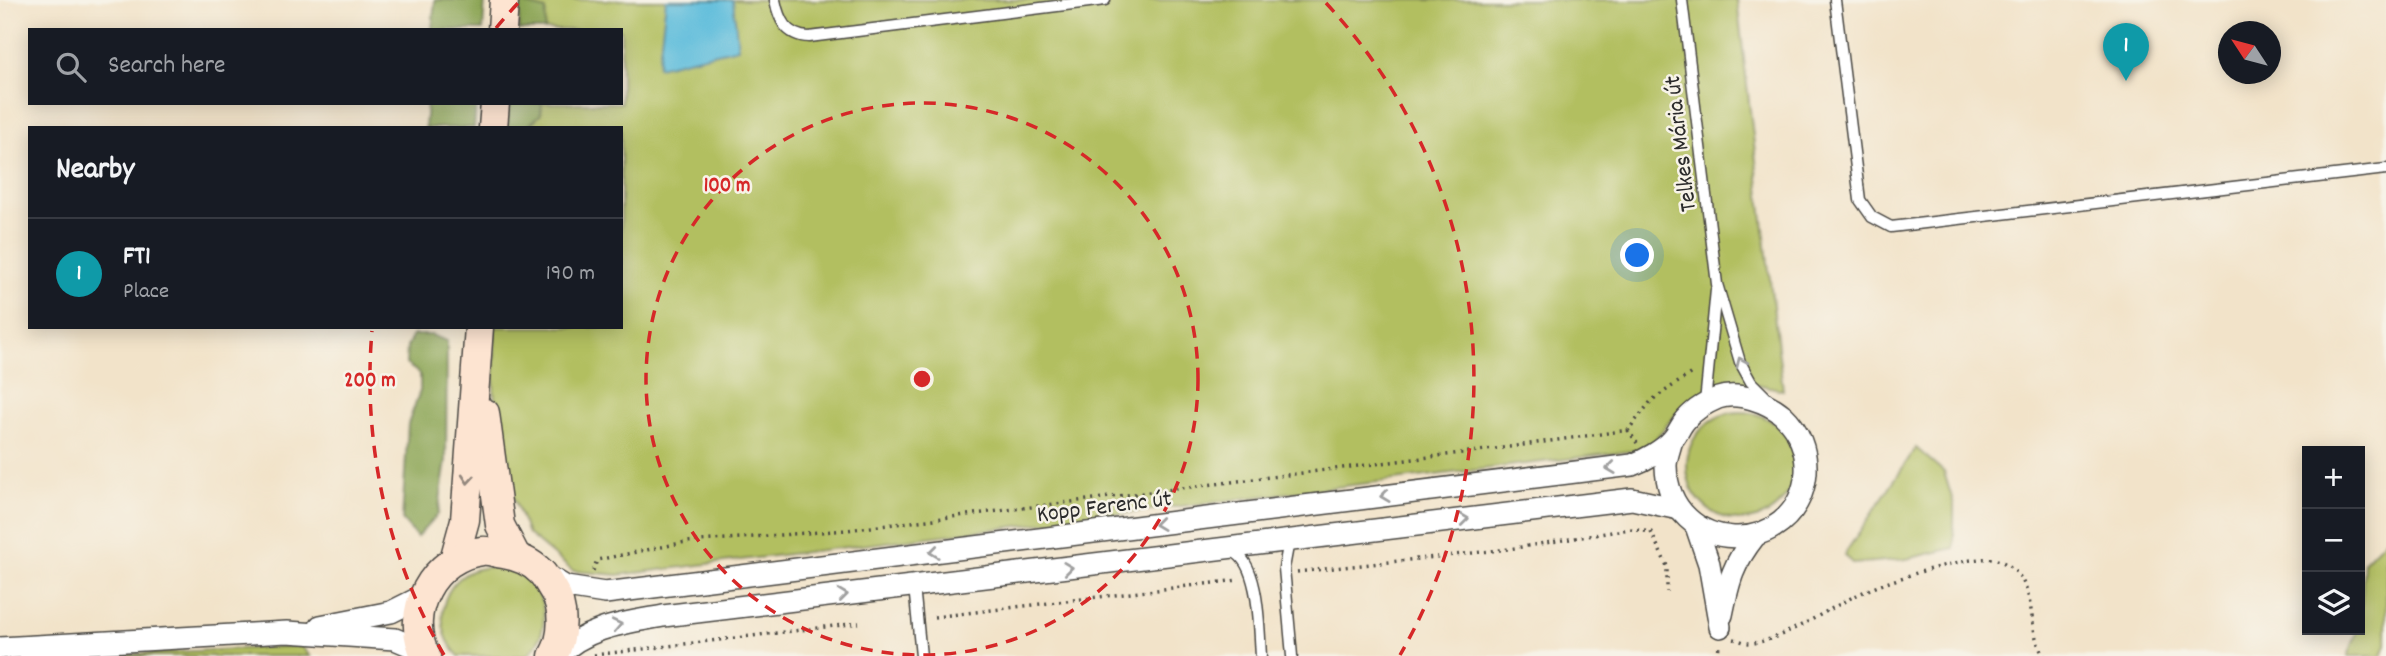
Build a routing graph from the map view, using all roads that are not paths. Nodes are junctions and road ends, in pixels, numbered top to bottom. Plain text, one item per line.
1 (504, 0) edge
2 (775, 0) edge
3 (1105, 0) edge
4 (1682, 0) edge
5 (1835, 0) edge
6 (502, 28) edge
7 (495, 105) edge
8 (493, 126) edge
9 (2386, 169) edge
10 (1717, 284) junction
11 (479, 329) edge
12 (478, 363) junction
13 (1704, 404) junction
14 (1782, 415) junction
15 (1672, 440) junction
16 (1679, 509) junction
17 (1696, 526) junction
18 (1755, 536) junction
19 (1289, 541) junction
20 (1226, 548) junction
21 (516, 556) junction
22 (454, 560) junction
23 (540, 571) junction
24 (914, 586) junction
25 (421, 597) junction
26 (287, 632) junction
27 (0, 648) edge
28 (425, 654) edge
29 (555, 656) edge
30 (920, 656) edge
31 (1261, 656) edge
32 (1292, 656) edge

1 - 6 main road
2 - 3 lane
4 - 10 lane, Telkes Mária út
5 - 9 lane
7 - 8 main road
10 - 13 lane
14 -> 10 lane
11 - 12 main road
12 - 21 main road
12 -> 22 main road
13 - 14 street
13 - 15 street
14 - 18 street
15 - 16 street
15 -> 23 street, Kopp Ferenc út
16 - 17 street
19 -> 16 street
17 - 18 street
17 - 18 street
19 - 20 street
19 - 32 lane
24 -> 20 street
20 - 31 lane
21 - 22 main road
21 - 23 main road
22 - 25 main road
23 - 29 main road
29 -> 24 street
24 - 30 lane
25 - 26 street
25 - 28 main road
26 - 27 street
26 - 28 street

